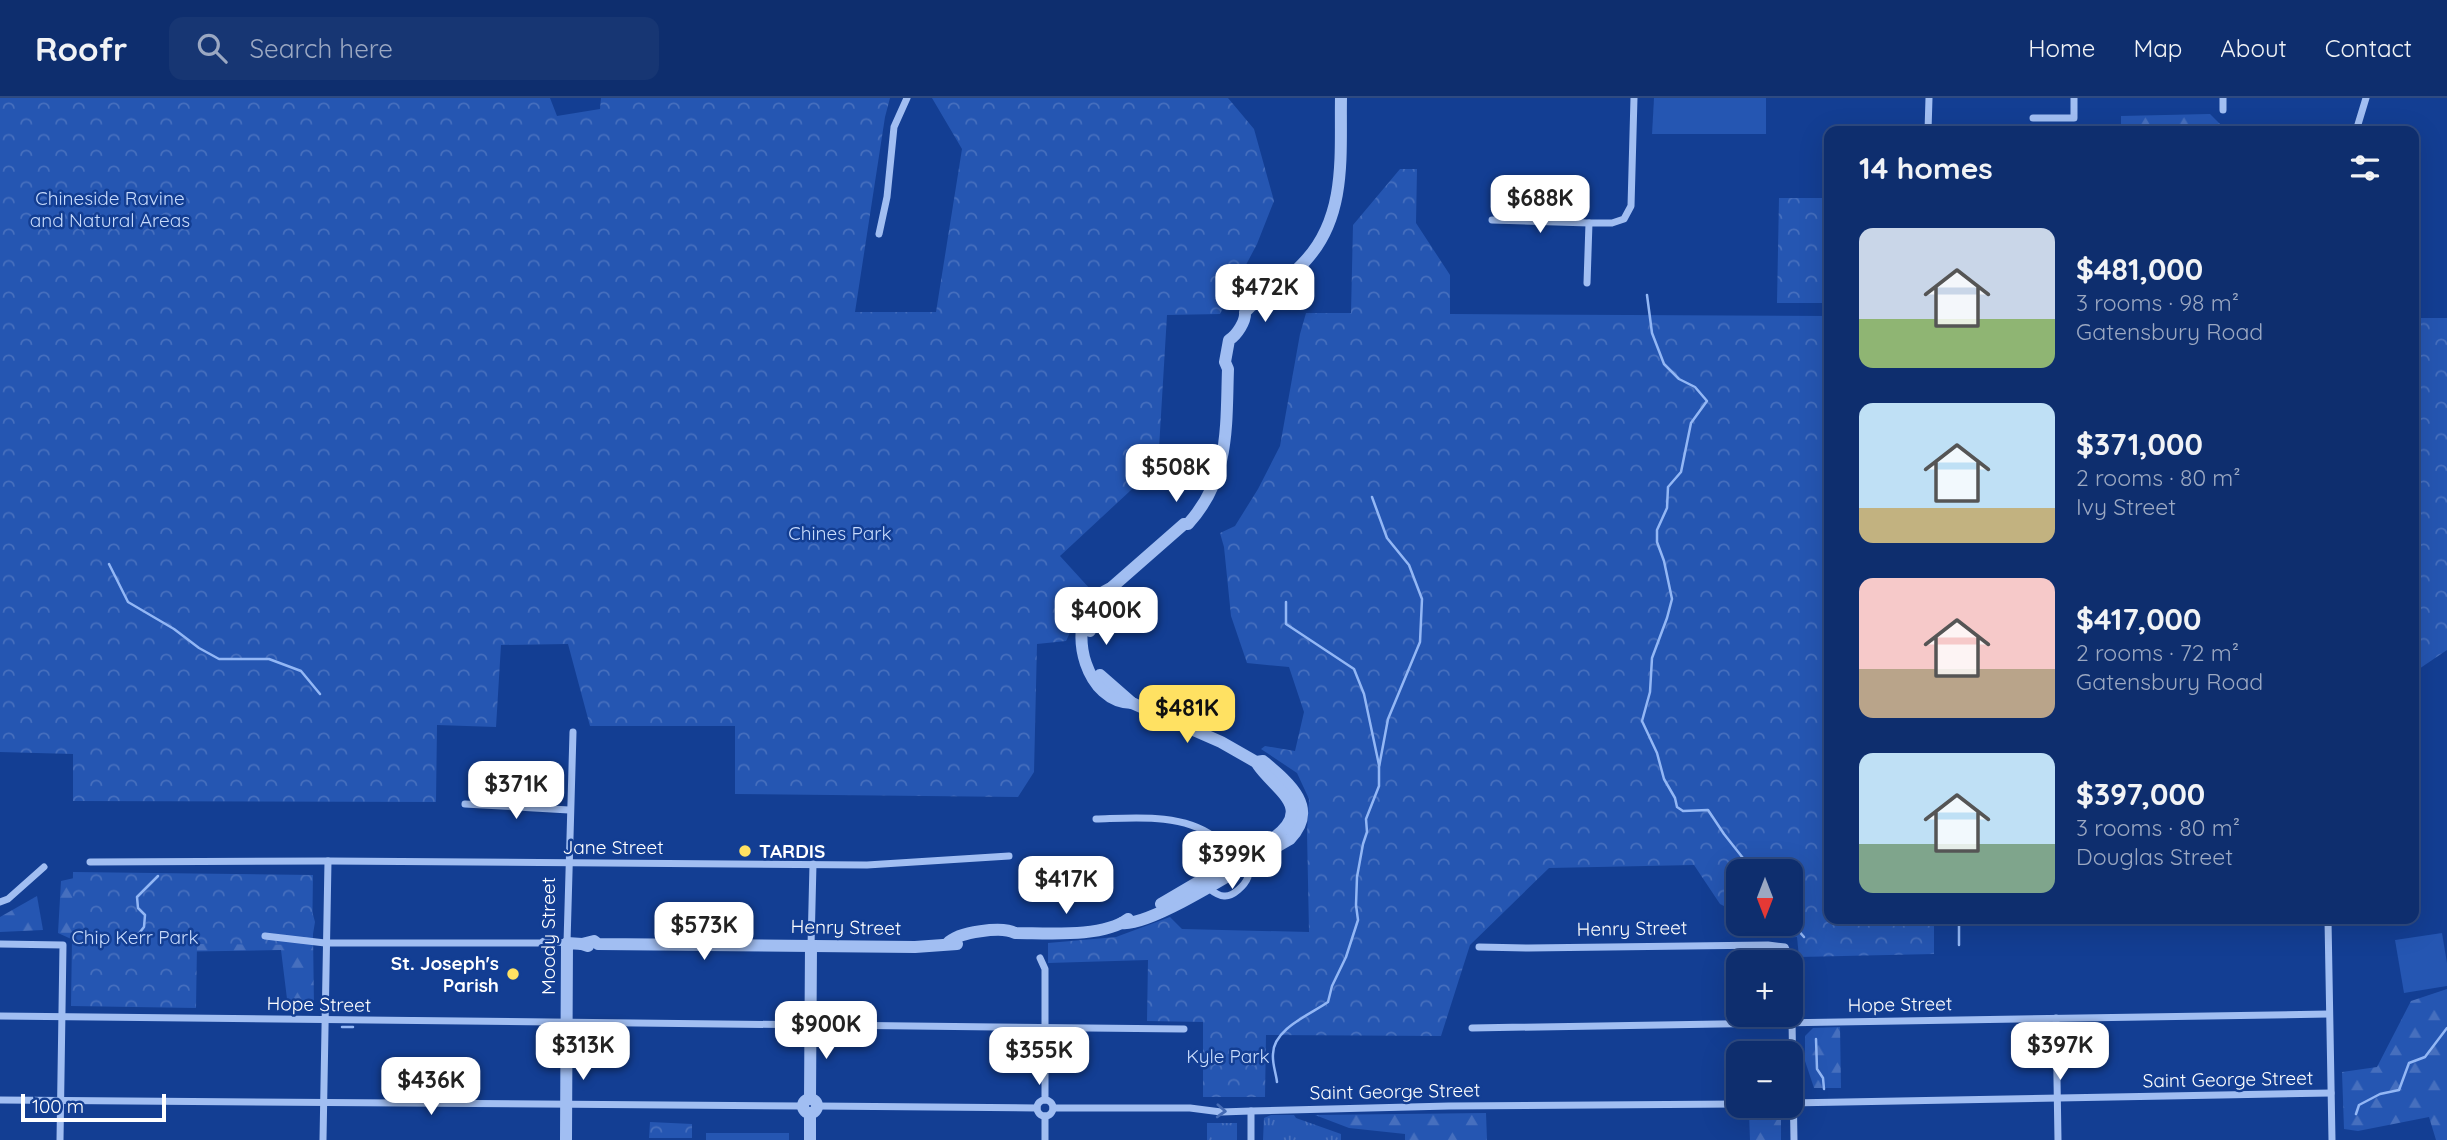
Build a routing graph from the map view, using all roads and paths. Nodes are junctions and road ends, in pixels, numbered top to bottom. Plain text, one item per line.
1 (907, 98) edge
2 (1341, 98) edge
3 (1634, 98) edge
4 (1928, 98) edge
5 (2074, 98) edge
6 (2223, 98) edge
7 (2366, 98) edge
8 (2223, 110) dead end
9 (2033, 118) dead end
10 (1928, 126) edge
11 (2358, 126) edge
12 (1492, 220) dead end
13 (1589, 223) junction
14 (880, 234) dead end
15 (1587, 282) dead end
16 (573, 732) dead end
17 (465, 804) dead end
18 (569, 810) junction
19 (1096, 819) dead end
20 (1009, 856) dead end
21 (327, 860) junction
22 (90, 862) dead end
23 (568, 862) junction
24 (1238, 863) junction
25 (813, 864) junction
26 (44, 867) dead end
27 (1207, 887) junction
28 (0, 902) edge
29 (1122, 923) junction
30 (2328, 924) edge
31 (265, 936) dead end
32 (325, 943) junction
33 (567, 943) junction
34 (0, 944) edge
35 (811, 946) junction
36 (1479, 947) dead end
37 (1786, 950) edge
38 (1041, 958) dead end
39 (2329, 1014) junction
40 (0, 1016) edge
41 (61, 1017) junction
42 (2056, 1018) junction
43 (324, 1020) junction
44 (1803, 1021) edge
45 (1726, 1022) edge
46 (568, 1023) junction
47 (810, 1024) junction
48 (1045, 1027) junction
49 (1472, 1028) dead end
50 (1184, 1029) dead end
51 (2331, 1093) junction
52 (2057, 1097) junction
53 (0, 1100) edge
54 (1045, 1100) junction
55 (61, 1101) junction
56 (323, 1103) junction
57 (1803, 1103) edge
58 (566, 1104) junction
59 (1726, 1104) edge
60 (810, 1106) junction
61 (1037, 1108) junction
62 (1053, 1108) junction
63 (1251, 1111) junction
64 (1045, 1116) junction
65 (1793, 1118) edge
66 (60, 1140) edge
67 (323, 1140) edge
68 (566, 1140) edge
69 (810, 1140) edge
70 (1045, 1140) edge
71 (1251, 1140) edge
72 (1794, 1140) edge
73 (2059, 1140) edge
74 (2332, 1140) edge

1 - 14 street
2 - 24 street
3 - 13 street
4 - 10 street
5 - 9 street
6 - 8 street
7 - 11 street
12 - 13 street
13 - 15 street
16 - 18 street, Moody Street
17 - 18 street
18 - 23 street, Moody Street
19 - 24 street
20 - 25 street, Jane Street
21 - 22 street, Jane Street
21 - 23 street, Jane Street
21 - 32 street
23 - 25 street, Jane Street
23 - 33 street, Moody Street
24 - 27 street
24 - 27 street
24 - 29 street
25 - 35 street
26 - 28 street
27 - 29 street
29 - 35 street, Henry Street
30 - 39 street
31 - 32 street, Henry Street
32 - 33 street, Henry Street
32 - 43 street
33 - 35 street, Henry Street
33 - 46 street, Moody Street
34 - 41 street
35 - 47 street
36 - 37 street, Henry Street
38 - 48 street
39 - 42 street, Hope Street
39 - 51 street
40 - 41 street, Hope Street
41 - 43 street, Hope Street
41 - 55 street
42 - 44 street, Hope Street
42 - 52 street
43 - 46 street, Hope Street
43 - 56 street
45 - 49 street, Hope Street
46 - 47 street, Hope Street
46 - 58 street, Moody Street
47 - 48 street, Hope Street
47 - 60 street
48 - 50 street, Hope Street
48 - 54 street
51 - 52 street, Saint George Street
51 - 74 street
52 - 57 street, Saint George Street
52 - 73 street
53 - 55 street
54 - 61 street
54 - 62 street
55 - 56 street
55 - 66 street
56 - 58 street
56 - 67 street
58 - 60 street
58 - 68 street, Moody Street
59 - 63 street, Saint George Street
60 - 61 street
60 - 69 street
61 - 64 street
62 -> 63 street, Saint George Street
62 - 64 street
63 - 71 street
64 - 70 street
65 - 72 street

